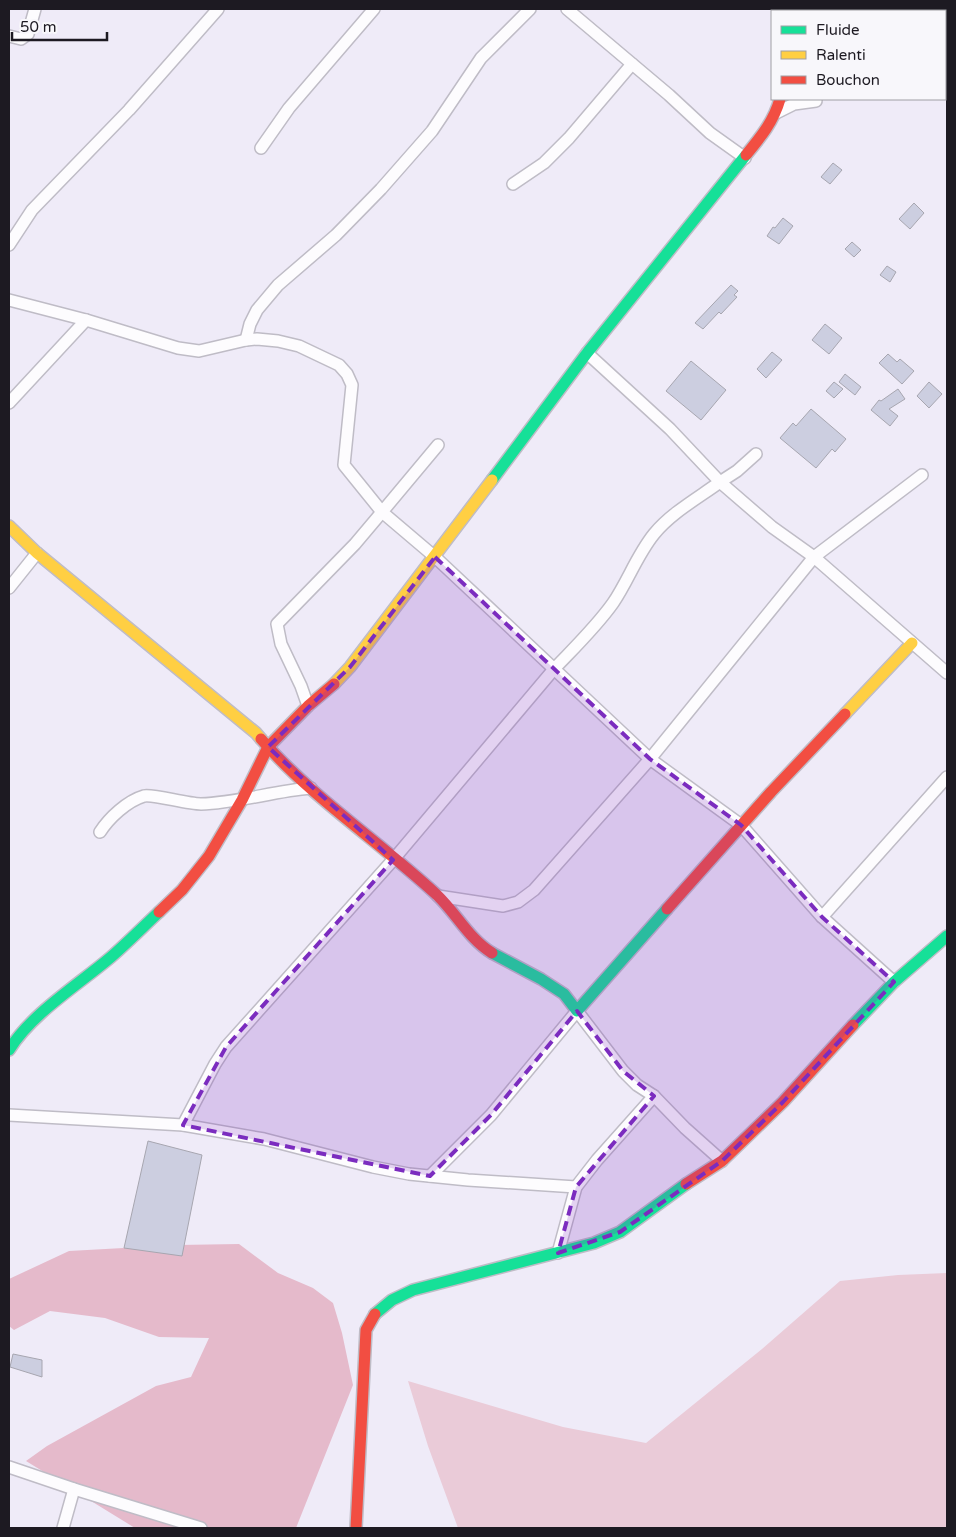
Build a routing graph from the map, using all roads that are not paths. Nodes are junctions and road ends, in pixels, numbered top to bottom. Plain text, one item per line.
1 (35, 9) edge
2 (374, 9) edge
3 (530, 9) edge
4 (567, 9) edge
5 (211, 11) edge
6 (9, 36) edge
7 (632, 64) junction
8 (780, 100) edge
9 (815, 100) edge
10 (776, 113) junction
11 (261, 148) dead end
12 (745, 158) junction
13 (513, 184) dead end
14 (9, 246) edge
15 (9, 300) edge
16 (86, 320) junction
17 (246, 340) junction
18 (587, 353) junction
19 (9, 403) edge
20 (438, 446) dead end
21 (756, 454) dead end
22 (922, 475) dead end
23 (720, 482) junction
24 (382, 512) junction
25 (9, 526) edge
26 (37, 553) junction
27 (814, 556) junction
28 (435, 557) junction
29 (9, 588) edge
30 (912, 643) junction
31 (554, 669) junction
32 (947, 673) edge
33 (308, 706) junction
34 (268, 747) junction
35 (650, 759) junction
36 (947, 777) edge
37 (311, 788) junction
38 (242, 800) junction
39 (741, 826) junction
40 (100, 832) dead end
41 (393, 860) junction
42 (438, 896) junction
43 (822, 917) junction
44 (947, 936) edge
45 (894, 982) junction
46 (578, 1011) junction
47 (9, 1050) edge
48 (654, 1096) junction
49 (9, 1115) edge
50 (183, 1125) junction
51 (722, 1161) junction
52 (430, 1176) junction
53 (576, 1187) junction
54 (558, 1253) junction
55 (9, 1467) edge
56 (74, 1490) junction
57 (162, 1516) junction
58 (63, 1528) edge
59 (159, 1528) edge
60 (201, 1528) edge
61 (356, 1528) edge

1 - 6 street
2 - 11 street
3 - 17 street
4 - 7 street
5 - 14 street
7 - 12 street
7 - 13 street
8 - 10 street
9 - 10 street
10 - 12 street
12 - 18 street
15 - 16 street
16 - 17 street
16 - 19 street
17 - 24 street
18 - 23 street
18 - 28 street
20 - 24 street
21 - 23 street
22 - 27 street
23 - 27 street
23 - 31 street
24 - 28 street
24 - 33 street
25 - 26 street
26 - 29 street
26 - 34 street
27 - 30 street
27 - 35 street
28 - 31 street
28 - 33 street
30 - 32 street
30 - 39 street
31 - 35 street
31 - 41 street
33 - 34 street
34 - 37 street
34 - 38 street
35 - 39 street
35 - 42 street
36 - 43 street
37 - 38 street
37 - 41 street
38 - 40 street
38 - 47 street
39 - 43 street
39 - 46 street
41 - 42 street
41 - 50 street
42 - 46 street
43 - 45 street
44 - 45 street
45 - 51 street
46 - 48 street
46 - 52 street
48 - 51 street
48 - 53 street
49 - 50 street
50 - 52 street
51 - 54 street
52 - 53 street
53 - 54 street
54 - 61 street
55 - 56 street
56 - 57 street
56 - 58 street
57 - 59 street
57 - 60 street

